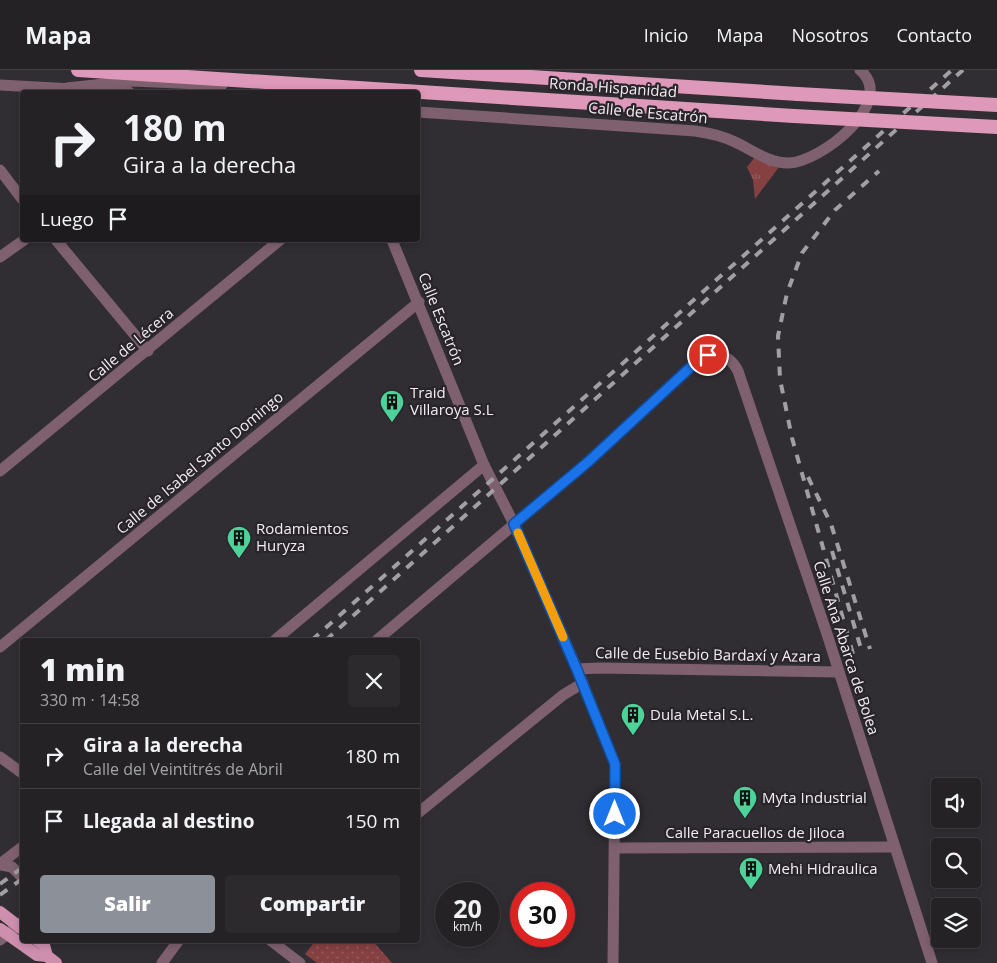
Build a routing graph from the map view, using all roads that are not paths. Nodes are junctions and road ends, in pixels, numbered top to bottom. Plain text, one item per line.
1 (78, 70) edge
2 (420, 70) edge
3 (860, 70) edge
4 (254, 81) junction
5 (0, 85) edge
6 (67, 88) junction
7 (98, 90) edge
8 (393, 90) edge
9 (420, 92) edge
10 (997, 105) edge
11 (420, 112) edge
12 (997, 126) edge
13 (0, 170) edge
14 (20, 196) edge
15 (21, 242) edge
16 (58, 242) edge
17 (278, 242) edge
18 (393, 242) edge
19 (0, 257) edge
20 (419, 302) junction
21 (148, 351) junction
22 (484, 465) junction
23 (0, 471) edge
24 (514, 524) junction
25 (277, 638) edge
26 (379, 638) edge
27 (0, 647) edge
28 (577, 670) junction
29 (839, 672) junction
30 (583, 683) junction
31 (0, 758) edge
32 (20, 773) edge
33 (420, 810) edge
34 (894, 847) junction
35 (615, 848) junction
36 (20, 849) edge
37 (0, 865) edge
38 (20, 875) edge
39 (0, 912) edge
40 (20, 925) edge
41 (20, 926) edge
42 (3, 934) edge
43 (41, 943) edge
44 (177, 943) edge
45 (274, 943) edge
46 (51, 960) edge
47 (162, 963) edge
48 (300, 963) edge
49 (613, 963) edge
50 (932, 963) edge

1 - 4 highway, Ronda Hispanidad
2 - 10 highway, Ronda Hispanidad, bridge
3 - 11 street, Calle de Escatrón
4 - 6 street
4 - 8 highway, Ronda Hispanidad, bridge
5 - 6 street
6 - 7 street
9 - 12 highway, Ronda Hispanidad, bridge
13 - 14 street
15 - 19 street
16 - 21 street
17 - 21 street, Calle de Lécera
18 - 20 street, Calle Escatrón
20 - 22 street, Calle Escatrón
20 - 27 street, Calle de Isabel Santo Domingo
21 - 23 street, Calle de Lécera
22 - 24 street, Calle Escatrón
22 - 25 street
24 - 26 street
24 - 28 street, Calle Escatrón
24 - 29 street, Calle Ana Abarca de Bolea
28 - 29 street, Calle de Eusebio Bardaxí y Azara
28 - 30 street, Calle Escatrón
29 - 34 street, Calle Ana Abarca de Bolea
30 - 33 street
30 - 35 street, Calle Escatrón
31 - 32 street
34 - 35 street, Calle Paracuellos de Jiloca
34 - 50 street, Calle Ana Abarca de Bolea
35 - 49 street, Calle Escatrón
36 - 37 street
37 - 38 street
39 - 40 main road
41 - 42 street
42 - 46 main road
43 - 46 main road
44 - 47 street
45 - 48 street

